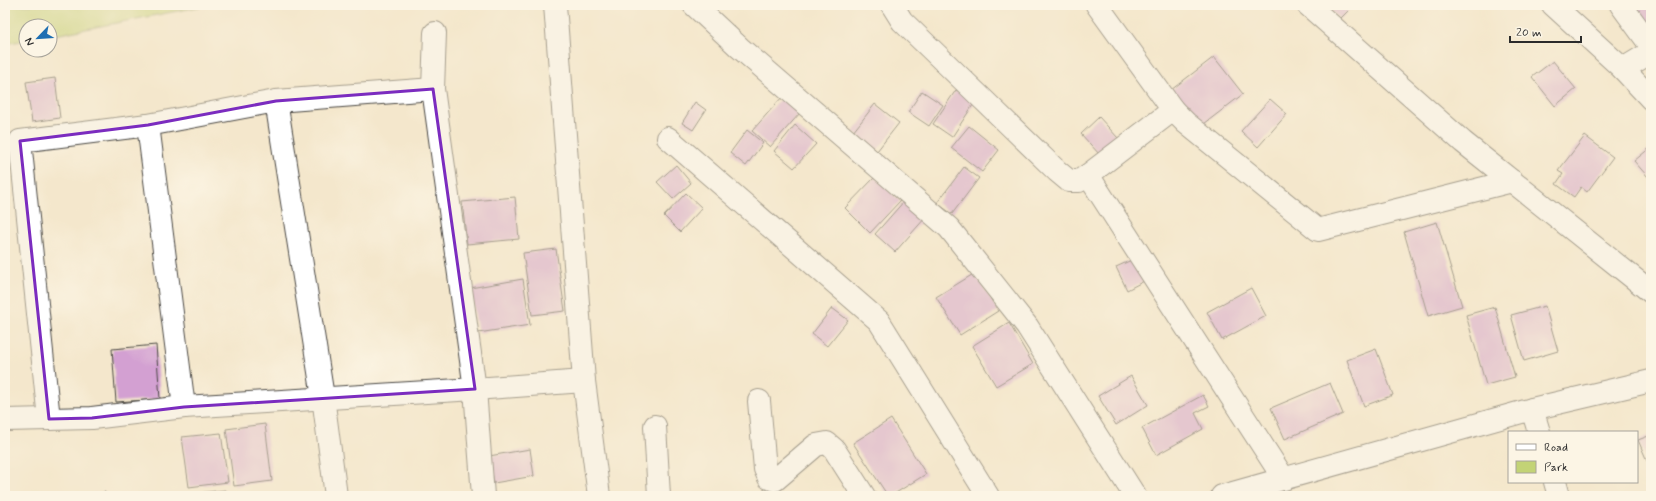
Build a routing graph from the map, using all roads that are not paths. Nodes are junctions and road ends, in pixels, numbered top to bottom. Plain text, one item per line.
1 (556, 5) edge
2 (694, 5) edge
3 (892, 5) edge
4 (1097, 5) edge
5 (1308, 5) edge
6 (1553, 5) edge
7 (1621, 5) edge
8 (435, 33) dead end
9 (1651, 46) edge
10 (1651, 52) edge
11 (1623, 69) junction
12 (433, 89) junction
13 (1651, 99) edge
14 (276, 101) junction
15 (1173, 110) junction
16 (148, 126) junction
17 (668, 138) dead end
18 (1088, 175) junction
19 (1512, 181) junction
20 (1651, 292) edge
21 (584, 380) junction
22 (1651, 381) edge
23 (475, 389) junction
24 (323, 397) junction
25 (759, 401) dead end
26 (184, 407) junction
27 (1532, 409) junction
28 (49, 419) junction
29 (5, 420) edge
30 (655, 426) dead end
31 (1539, 431) edge
32 (1284, 479) junction
33 (1555, 483) edge
34 (336, 496) edge
35 (483, 496) edge
36 (599, 496) edge
37 (659, 496) edge
38 (864, 496) edge
39 (988, 496) edge
40 (1135, 496) edge
41 (1222, 496) edge
42 (1559, 496) edge

1 - 21 street
2 - 40 street
3 - 18 street
4 - 15 street
5 - 19 street
6 - 11 street
7 - 9 street
8 - 12 street
10 - 11 street
11 - 13 street
12 - 14 street
12 - 23 street
14 - 16 street
14 - 24 street
15 - 18 street
15 - 19 street
16 - 26 street
16 - 28 street
17 - 39 street
18 - 32 street
19 - 20 street
21 - 23 street
21 - 36 street
22 - 27 street
23 - 24 street
23 - 35 street
24 - 26 street
24 - 34 street
25 - 38 street
26 - 28 street
27 - 31 street
27 - 32 street
28 - 29 street
30 - 37 street
32 - 41 street
33 - 42 street

